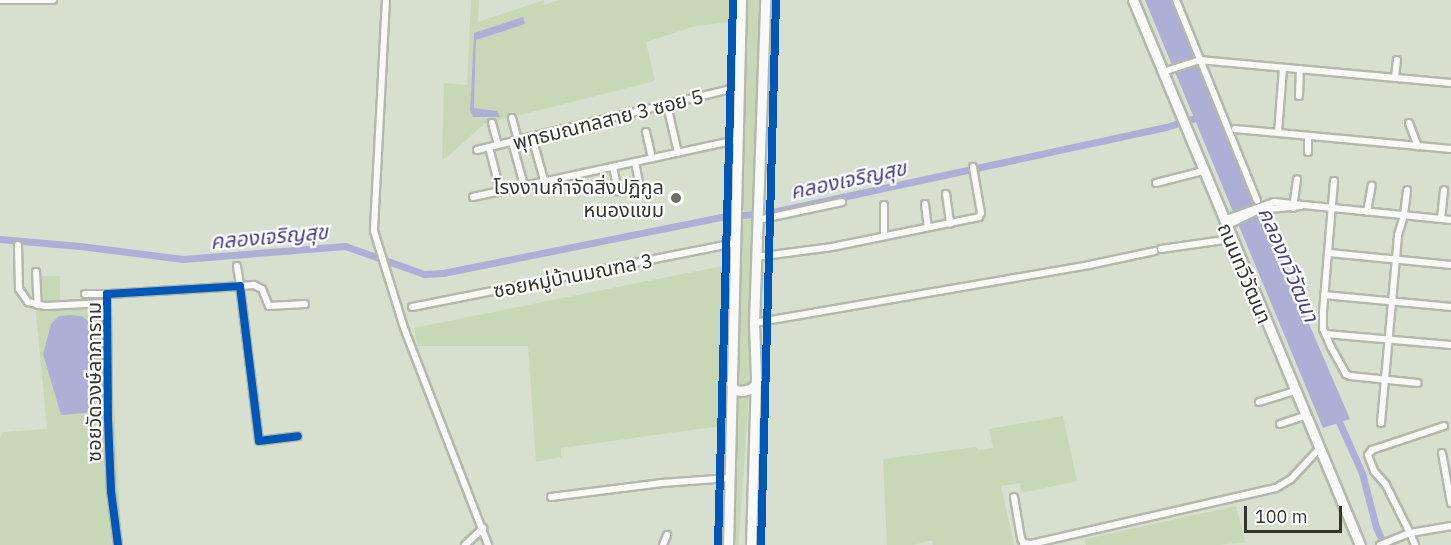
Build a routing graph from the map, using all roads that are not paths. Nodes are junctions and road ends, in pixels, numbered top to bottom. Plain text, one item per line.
1 (0, 0) edge
2 (53, 0) edge
3 (386, 0) edge
4 (741, 0) edge
5 (765, 0) edge
6 (1133, 0) edge
7 (1176, 0) edge
8 (1199, 60) junction
9 (1397, 60) dead end
10 (1283, 68) junction
11 (1300, 69) junction
12 (1163, 72) junction
13 (1395, 78) junction
14 (1451, 83) edge
15 (739, 87) junction
16 (1299, 96) dead end
17 (667, 105) junction
18 (512, 118) dead end
19 (492, 123) dead end
20 (1409, 123) dead end
21 (1235, 129) dead end
22 (646, 132) dead end
23 (1278, 133) junction
24 (1308, 136) junction
25 (532, 137) junction
26 (737, 140) junction
27 (515, 141) junction
28 (498, 145) junction
29 (1418, 146) junction
30 (489, 147) junction
31 (1451, 149) edge
32 (477, 150) dead end
33 (1308, 152) dead end
34 (678, 153) junction
35 (652, 158) junction
36 (635, 162) junction
37 (613, 167) junction
38 (973, 170) dead end
39 (1203, 171) junction
40 (1297, 179) dead end
41 (544, 180) junction
42 (1334, 182) dead end
43 (1156, 183) dead end
44 (524, 185) junction
45 (1372, 185) dead end
46 (640, 187) dead end
47 (500, 190) junction
48 (1407, 190) dead end
49 (1444, 190) dead end
50 (618, 191) dead end
51 (946, 194) dead end
52 (473, 197) dead end
53 (842, 202) dead end
54 (925, 204) dead end
55 (884, 205) dead end
56 (1258, 205) junction
57 (1294, 206) junction
58 (1332, 208) junction
59 (1367, 212) junction
60 (1404, 215) junction
61 (758, 216) junction
62 (1441, 219) junction
63 (1451, 220) edge
64 (1224, 223) junction
65 (950, 224) junction
66 (928, 227) junction
67 (884, 236) junction
68 (1231, 238) junction
69 (734, 243) junction
70 (18, 245) dead end
71 (1329, 253) junction
72 (756, 257) junction
73 (1397, 260) junction
74 (1451, 265) edge
75 (237, 266) dead end
76 (36, 272) dead end
77 (240, 286) junction
78 (85, 294) dead end
79 (107, 294) junction
80 (1324, 295) junction
81 (1392, 302) junction
82 (105, 303) junction
83 (305, 304) dead end
84 (38, 305) junction
85 (412, 307) dead end
86 (1451, 307) edge
87 (754, 323) junction
88 (1326, 334) junction
89 (1388, 339) junction
90 (1451, 345) edge
91 (1384, 380) junction
92 (1418, 382) dead end
93 (731, 383) junction
94 (756, 383) junction
95 (1294, 391) junction
96 (1259, 402) dead end
97 (1305, 416) junction
98 (1381, 423) dead end
99 (1280, 424) dead end
100 (1444, 426) dead end
101 (297, 436) dead end
102 (1319, 449) junction
103 (1442, 453) dead end
104 (730, 478) junction
105 (551, 497) dead end
106 (1014, 497) dead end
107 (1451, 503) edge
108 (1451, 526) edge
109 (483, 528) junction
110 (1410, 533) junction
111 (667, 535) dead end
112 (118, 545) edge
113 (465, 545) edge
114 (488, 545) edge
115 (663, 545) edge
116 (728, 545) edge
117 (751, 545) edge
118 (1360, 545) edge
119 (1380, 545) edge
120 (1415, 545) edge

1 - 2 street
3 - 109 street
4 - 15 main road
5 - 61 main road
6 - 12 main road, ถนนทวีวัฒนา
7 - 8 street
8 - 10 street
8 - 12 street
8 - 56 street
9 - 13 street
10 - 11 street
10 - 23 street
11 - 13 street
11 - 16 street
12 - 39 main road, ถนนทวีวัฒนา
13 - 14 street
15 - 17 street, พุทธมณฑลสาย 3 ซอย 5
15 - 26 main road
17 - 25 street, พุทธมณฑลสาย 3 ซอย 5
17 - 34 street
18 - 27 street
19 - 28 street
20 - 29 street
21 - 23 street
22 - 35 street
23 - 24 street
24 - 29 street
24 - 33 street
25 - 27 street, พุทธมณฑลสาย 3 ซอย 5
25 - 41 street
26 - 34 street
26 - 69 main road
27 - 28 street, พุทธมณฑลสาย 3 ซอย 5
27 - 44 street
28 - 30 street, พุทธมณฑลสาย 3 ซอย 5
29 - 31 street
30 - 32 street, พุทธมณฑลสาย 3 ซอย 5
30 - 47 street
34 - 35 street
35 - 36 street
36 - 37 street
36 - 46 street
37 - 41 street
37 - 50 street
38 - 65 street
39 - 43 street
39 - 64 main road, ถนนทวีวัฒนา
40 - 57 street
41 - 44 street
42 - 58 street
44 - 47 street
45 - 59 street
47 - 52 street
48 - 60 street
49 - 62 street
51 - 65 street
53 - 61 street
54 - 66 street
55 - 67 street
56 - 57 street
56 - 64 street
57 - 58 street
58 - 59 street
58 - 71 street
59 - 60 street
60 - 62 street
60 - 73 street
61 - 72 main road
62 - 63 street
64 - 68 main road, ถนนทวีวัฒนา
65 - 66 street
66 - 67 street
67 - 72 street
68 - 87 street
68 - 95 main road, ถนนทวีวัฒนา
69 - 85 street, ซอยหมู่บ้านมณฑล 3
69 - 93 main road
70 - 84 street
71 - 73 street
71 - 80 street
72 - 87 main road
73 - 74 street
73 - 81 street
75 - 77 street
76 - 84 street
77 - 79 street, ซอยวัดวงษ์ลาภาราม
77 - 83 street
77 - 101 street
78 - 79 street
79 - 82 street, ซอยวัดวงษ์ลาภาราม
80 - 81 street
80 - 88 street
81 - 86 street
81 - 89 street
82 - 84 street
82 - 112 street, ซอยวัดวงษ์ลาภาราม
87 - 94 main road
88 - 89 street
88 - 91 street
89 - 90 street
89 - 91 street
91 - 92 street
91 - 98 street
93 - 94 main road
93 - 104 main road
94 - 117 main road
95 - 96 street
95 - 97 main road, ถนนทวีวัฒนา
97 - 99 street
97 - 102 main road, ถนนทวีวัฒนา
100 - 110 street
102 - 106 street
102 - 118 main road, ถนนทวีวัฒนา
103 - 107 street
104 - 105 street
104 - 116 main road
108 - 110 street
109 - 113 street
109 - 114 street
110 - 119 street
110 - 120 street
111 - 115 street

